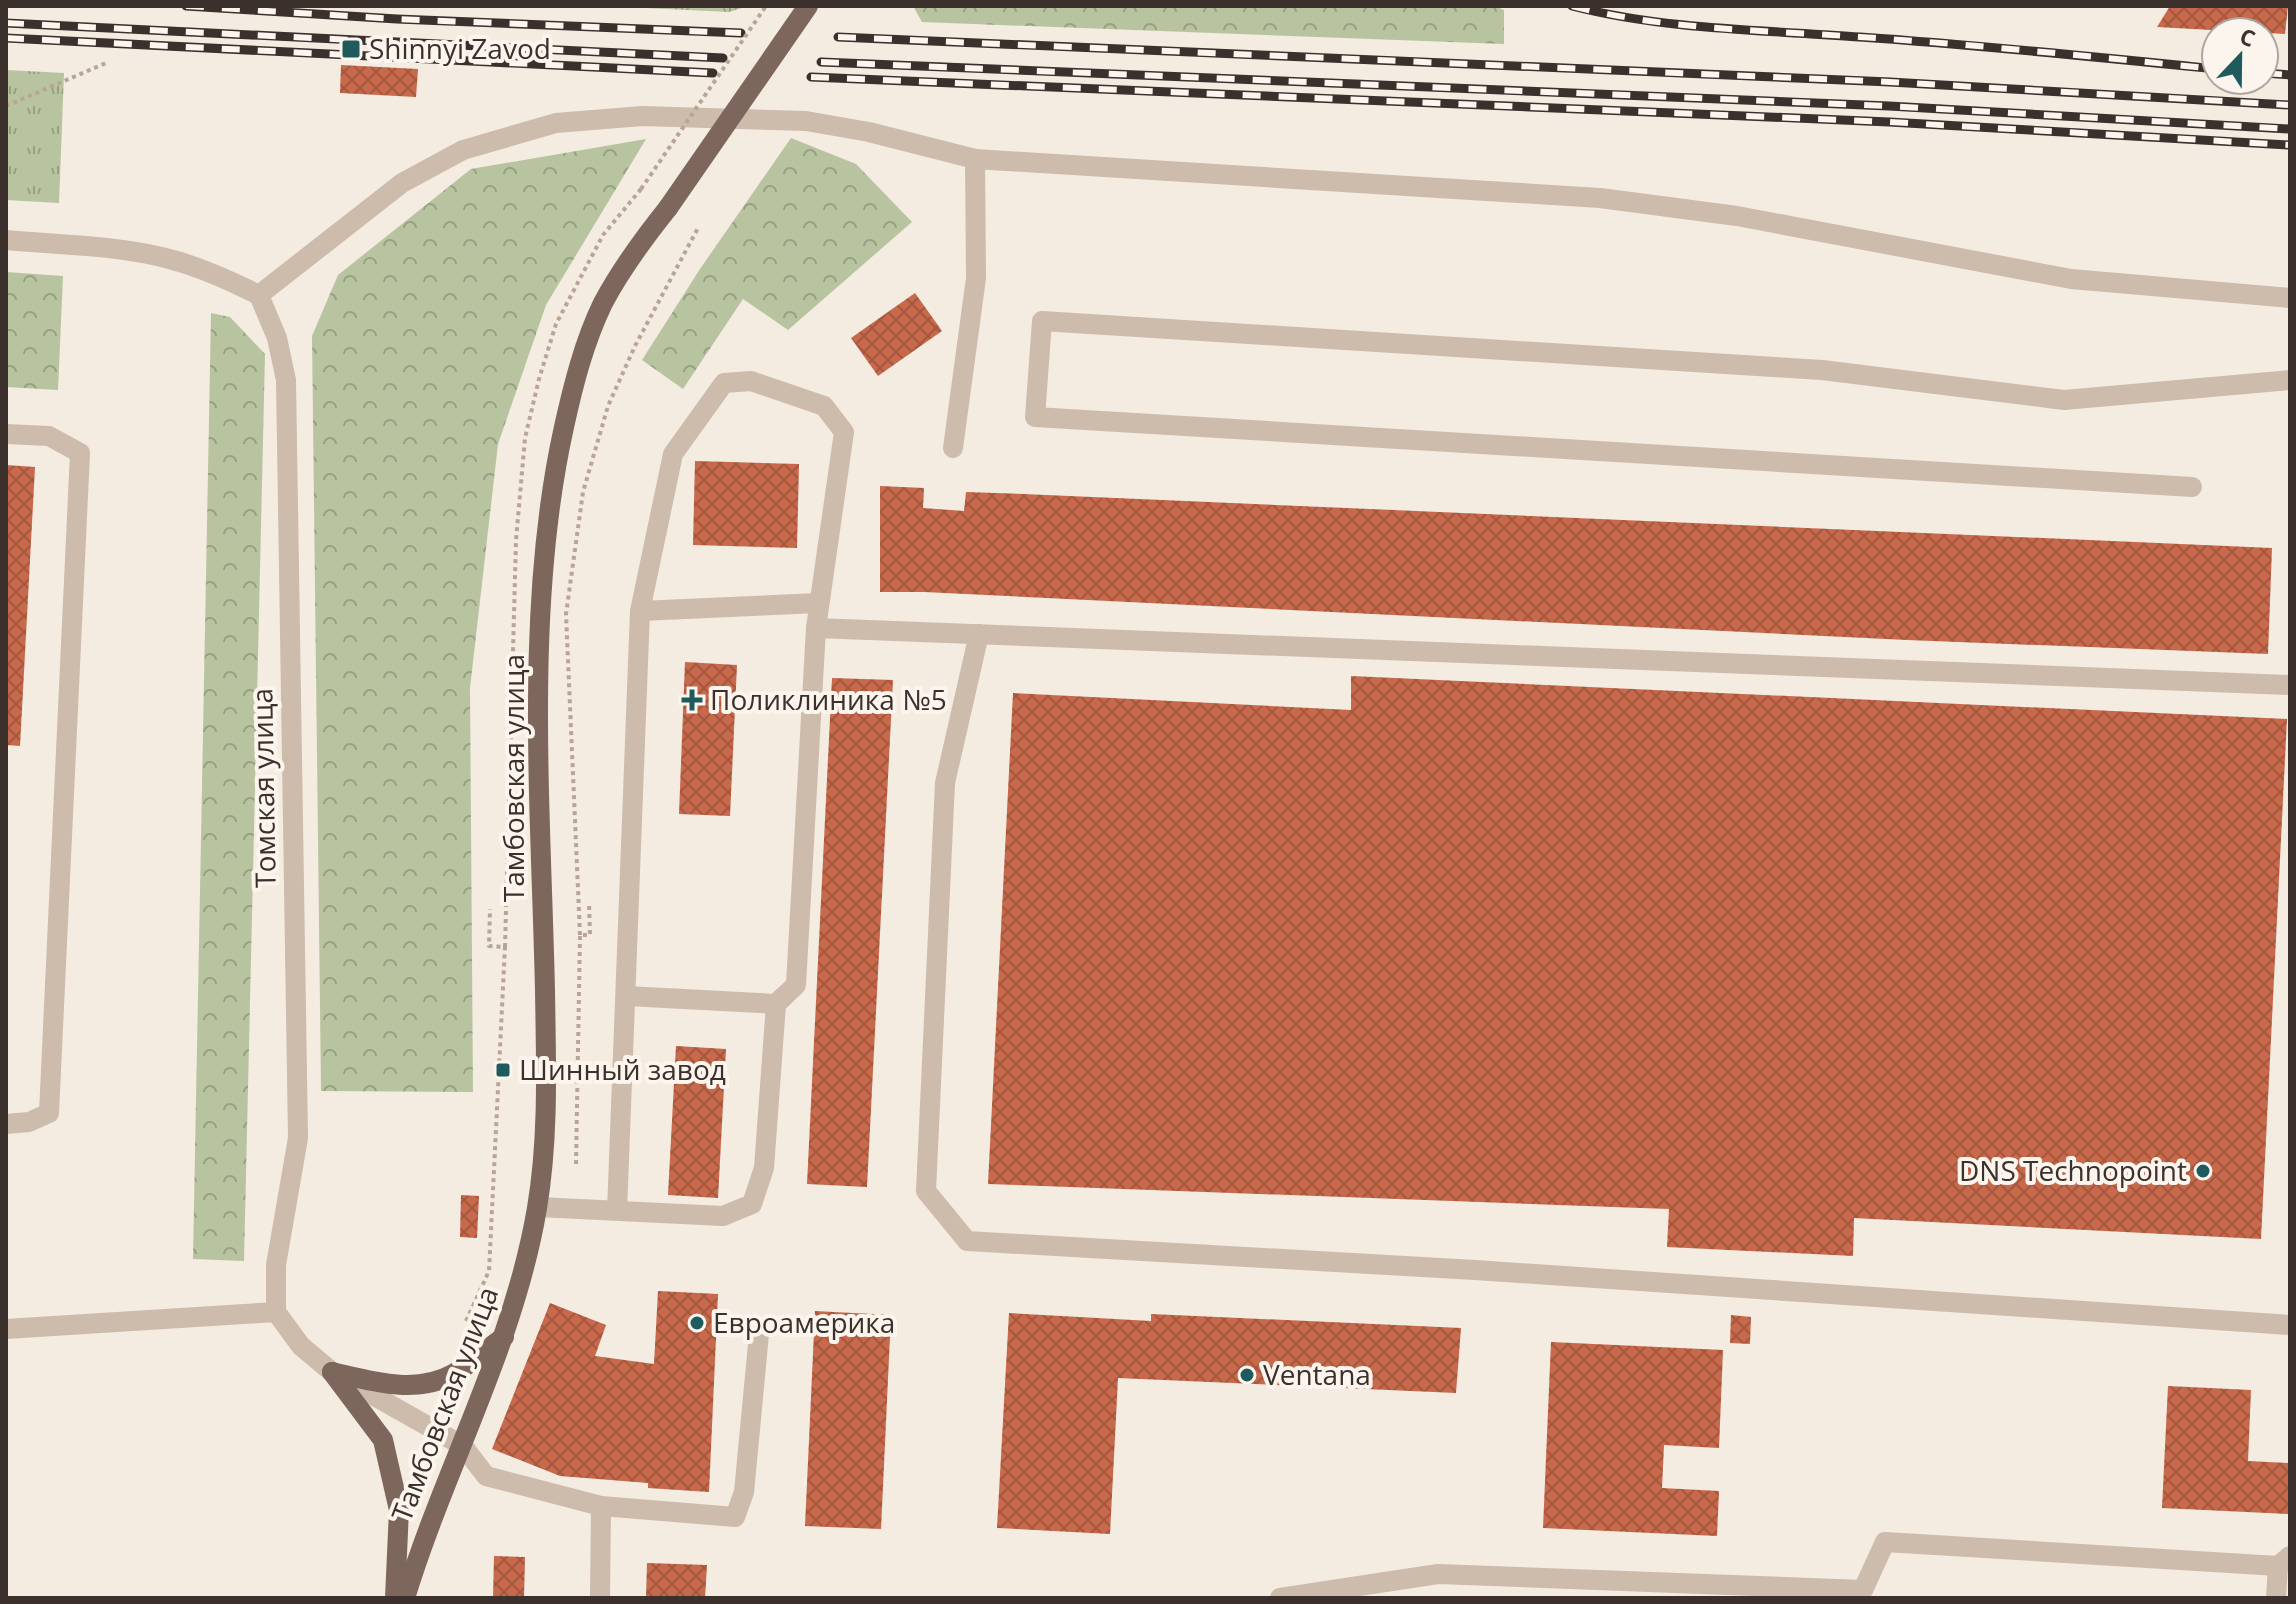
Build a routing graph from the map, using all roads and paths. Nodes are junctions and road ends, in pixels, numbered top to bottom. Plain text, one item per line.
1 (766, 6) edge
2 (808, 6) edge
3 (106, 63) dead end
4 (6, 106) edge
5 (975, 159) junction
6 (641, 189) dead end
7 (698, 228) dead end
8 (6, 240) edge
9 (259, 295) junction
10 (2290, 298) edge
11 (2290, 380) edge
12 (6, 434) edge
13 (953, 448) dead end
14 (2192, 487) dead end
15 (819, 603) junction
16 (640, 611) junction
17 (816, 628) junction
18 (979, 634) junction
19 (2290, 685) edge
20 (589, 903) dead end
21 (490, 909) dead end
22 (580, 935) junction
23 (627, 996) junction
24 (776, 1004) junction
25 (6, 1124) edge
26 (576, 1164) dead end
27 (538, 1207) junction
28 (617, 1211) junction
29 (276, 1312) junction
30 (466, 1321) dead end
31 (2290, 1325) edge
32 (6, 1329) edge
33 (759, 1334) dead end
34 (504, 1337) junction
35 (332, 1372) junction
36 (463, 1446) junction
37 (601, 1506) junction
38 (2284, 1561) edge
39 (395, 1598) edge
40 (405, 1598) edge
41 (600, 1598) edge
42 (1280, 1598) edge
43 (2276, 1598) edge

1 - 6 path, bridge
2 - 27 main road, Тамбовская улица, bridge
3 - 4 path
5 - 9 street
5 - 10 street
5 - 13 street
7 - 22 path
8 - 9 street
9 - 29 street, Томская улица
11 - 14 street
12 - 25 street
15 - 16 street
15 - 16 street
15 - 17 street
16 - 23 street
17 - 18 street
17 - 24 street
18 - 19 street
18 - 31 street
20 - 22 path
21 - 30 path
22 - 26 path
23 - 24 street
23 - 28 street
24 - 28 street
27 - 28 street
27 - 34 main road, Тамбовская улица
29 - 32 street
29 - 35 street
33 - 37 street
34 - 35 main road
34 - 36 main road, Тамбовская улица
35 - 36 street
35 - 39 main road
36 - 37 street
36 - 40 main road, Тамбовская улица
37 - 41 street
38 - 42 street
38 - 43 street

